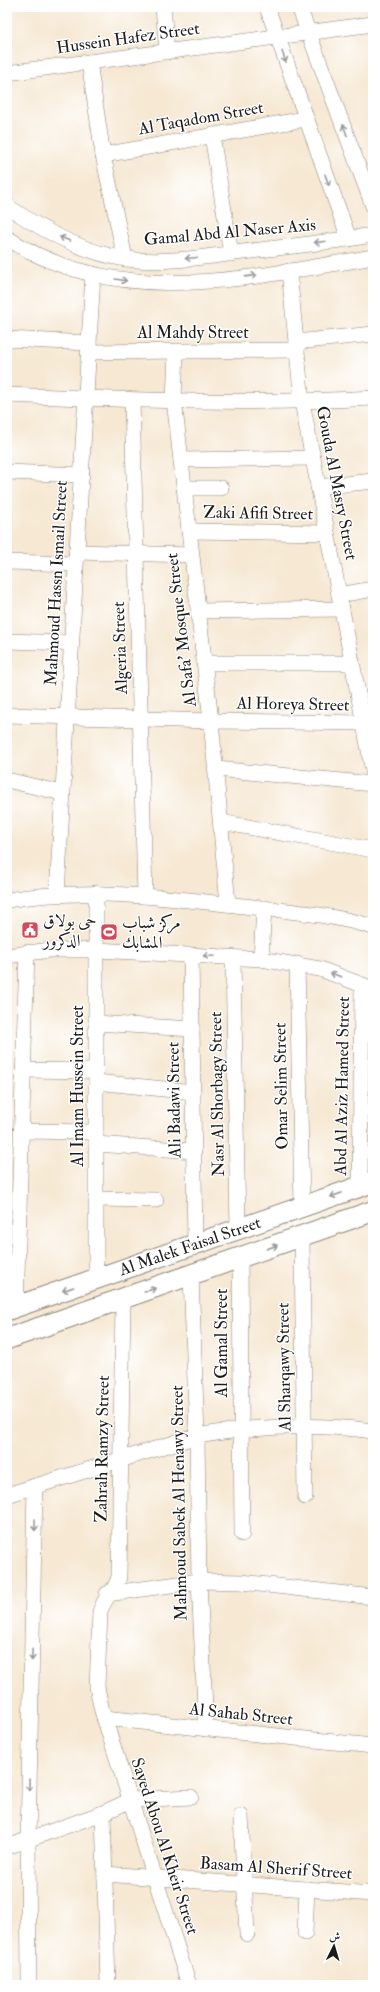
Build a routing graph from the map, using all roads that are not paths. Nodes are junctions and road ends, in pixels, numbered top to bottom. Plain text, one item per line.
1 (163, 7) edge
2 (267, 7) edge
3 (299, 7) edge
4 (373, 24) edge
5 (308, 32) junction
6 (277, 37) junction
7 (167, 52) junction
8 (89, 62) junction
9 (7, 73) edge
10 (305, 118) junction
11 (212, 135) junction
12 (103, 155) junction
13 (7, 206) edge
14 (373, 206) edge
15 (373, 235) edge
16 (7, 238) edge
17 (349, 239) junction
18 (231, 254) junction
19 (373, 257) edge
20 (124, 258) junction
21 (289, 271) junction
22 (93, 274) junction
23 (373, 334) edge
24 (7, 340) edge
25 (296, 346) junction
26 (89, 347) junction
27 (176, 352) junction
28 (7, 395) edge
29 (86, 398) junction
30 (373, 398) edge
31 (132, 400) junction
32 (174, 400) junction
33 (302, 402) junction
34 (312, 458) junction
35 (181, 460) junction
36 (7, 472) edge
37 (82, 475) junction
38 (373, 481) edge
39 (318, 487) junction
40 (184, 488) junction
41 (221, 488) dead end
42 (189, 531) junction
43 (327, 533) junction
44 (136, 554) junction
45 (191, 555) junction
46 (76, 558) junction
47 (7, 562) edge
48 (373, 589) edge
49 (340, 602) junction
50 (198, 611) junction
51 (7, 641) edge
52 (71, 643) junction
53 (204, 663) junction
54 (352, 663) junction
55 (7, 715) edge
56 (67, 717) junction
57 (140, 719) junction
58 (212, 721) junction
59 (368, 724) edge
60 (216, 769) junction
61 (373, 772) edge
62 (7, 780) edge
63 (373, 784) edge
64 (62, 793) junction
65 (221, 822) junction
66 (373, 850) edge
67 (96, 893) junction
68 (57, 894) junction
69 (145, 896) junction
70 (7, 900) edge
71 (228, 904) junction
72 (264, 908) junction
73 (373, 927) edge
74 (96, 950) junction
75 (27, 952) junction
76 (191, 955) junction
77 (7, 956) edge
78 (233, 958) junction
79 (261, 959) junction
80 (297, 964) junction
81 (368, 987) edge
82 (96, 1023) junction
83 (192, 1029) junction
84 (23, 1070) junction
85 (96, 1077) junction
86 (193, 1092) junction
87 (21, 1131) junction
88 (96, 1138) junction
89 (194, 1151) junction
90 (366, 1185) edge
91 (96, 1199) junction
92 (156, 1200) dead end
93 (302, 1207) junction
94 (373, 1211) edge
95 (238, 1230) junction
96 (302, 1236) junction
97 (195, 1245) junction
98 (240, 1258) junction
99 (191, 1275) junction
100 (96, 1279) junction
101 (124, 1299) junction
102 (11, 1309) edge
103 (7, 1339) edge
104 (304, 1426) junction
105 (241, 1429) junction
106 (373, 1431) edge
107 (197, 1436) junction
108 (121, 1458) junction
109 (35, 1486) junction
110 (7, 1495) edge
111 (306, 1497) dead end
112 (242, 1534) dead end
113 (199, 1581) junction
114 (107, 1594) junction
115 (373, 1598) edge
116 (104, 1718) junction
117 (206, 1730) junction
118 (373, 1746) edge
119 (191, 1797) dead end
120 (131, 1800) junction
121 (103, 1813) junction
122 (241, 1816) dead end
123 (28, 1841) junction
124 (7, 1847) edge
125 (105, 1874) junction
126 (155, 1878) junction
127 (244, 1885) junction
128 (307, 1889) junction
129 (373, 1894) edge
130 (305, 1933) dead end
131 (247, 1934) dead end
132 (29, 1985) edge
133 (108, 1985) edge
134 (189, 1985) edge

1 - 7 street
2 - 6 street
3 - 5 street
4 - 5 street, Hussein Hafez Street
5 - 6 street, Hussein Hafez Street
14 -> 5 street
6 - 7 street, Hussein Hafez Street
6 -> 10 street
7 - 8 street, Hussein Hafez Street
8 - 9 street, Hussein Hafez Street
8 - 12 street
10 - 11 street, Al Taqadom Street
10 -> 17 street
11 - 12 street, Al Taqadom Street
11 - 18 street
12 - 20 street
20 -> 13 street, Gamal Abd Al Naser Axis
15 - 17 street, Gamal Abd Al Naser Axis
16 - 22 street
17 -> 18 street, Gamal Abd Al Naser Axis
18 -> 20 street, Gamal Abd Al Naser Axis
19 - 21 street
22 -> 21 street
21 - 25 street, Gouda Al Masry Street
22 - 26 street, Mahmoud Hassn Ismail Street
23 - 25 street, Al Mahdy Street
24 - 26 street, Al Mahdy Street
25 - 27 street, Al Mahdy Street
25 - 33 street, Gouda Al Masry Street
26 - 27 street, Al Mahdy Street
26 - 29 street, Mahmoud Hassn Ismail Street
27 - 32 street, Al Safa' Mosque Street
28 - 29 street
29 - 31 street
29 - 37 street, Mahmoud Hassn Ismail Street
30 - 33 street
31 - 32 street
31 - 44 street, Algeria Street
32 - 33 street
32 - 35 street, Al Safa' Mosque Street
33 - 34 street, Gouda Al Masry Street
34 - 35 street
34 - 39 street, Gouda Al Masry Street
35 - 40 street, Al Safa' Mosque Street
36 - 37 street
37 - 46 street, Mahmoud Hassn Ismail Street
38 - 39 street
39 - 43 street, Gouda Al Masry Street
40 - 41 street
40 - 42 street, Al Safa' Mosque Street
42 - 43 street, Zaki Afifi Street
42 - 45 street, Al Safa' Mosque Street
43 - 49 street, Gouda Al Masry Street
44 - 45 street
44 - 46 street
44 - 57 street, Algeria Street
45 - 50 street, Al Safa' Mosque Street
46 - 47 street
46 - 52 street, Mahmoud Hassn Ismail Street
48 - 49 street
49 - 50 street
49 - 54 street, Gouda Al Masry Street
50 - 53 street, Al Safa' Mosque Street
51 - 52 street
52 - 56 street, Mahmoud Hassn Ismail Street
53 - 54 street
53 - 58 street, Al Safa' Mosque Street
54 - 59 street, Gouda Al Masry Street
55 - 56 street, Al Horeya Street
56 - 57 street, Al Horeya Street
56 - 64 street, Mahmoud Hassn Ismail Street
57 - 58 street, Al Horeya Street
57 - 69 street, Algeria Street
58 - 59 street, Al Horeya Street
58 - 60 street, Al Safa' Mosque Street
59 - 61 street, Gouda Al Masry Street
60 - 63 street
60 - 65 street, Al Safa' Mosque Street
62 - 64 street
64 - 68 street, Mahmoud Hassn Ismail Street
65 - 66 street
65 - 71 street, Al Safa' Mosque Street
67 - 68 street
67 - 69 street
67 - 74 street, Al Imam Hussein Street
68 - 70 street
69 - 71 street
71 - 72 street
72 - 73 street
72 - 79 street
74 - 75 street
74 - 76 street
74 - 82 street, Al Imam Hussein Street
75 - 77 street
75 - 84 street
78 -> 76 street
76 - 83 street, Ali Badawi Street
78 - 79 street
78 - 95 street, Nasr Al Shorbagy Street
79 - 80 street
81 -> 80 street
80 - 93 street, Omar Selim Street
81 - 90 street, Abd Al Aziz Hamed Street
82 - 83 street
82 - 85 street, Al Imam Hussein Street
83 - 86 street, Ali Badawi Street
84 - 85 street
84 - 87 street
85 - 86 street
85 - 88 street, Al Imam Hussein Street
86 - 89 street, Ali Badawi Street
87 - 88 street
87 - 102 street
88 - 89 street
88 - 91 street, Al Imam Hussein Street
89 - 97 street, Ali Badawi Street
90 -> 93 main road, Al Malek Faisal Street
91 - 92 street
91 - 100 street, Al Imam Hussein Street
93 - 95 main road, Al Malek Faisal Street
94 - 96 main road, Al Malek Faisal Street
95 - 97 main road, Al Malek Faisal Street
98 -> 96 main road, Al Malek Faisal Street
96 - 104 street, Al Sharqawy Street
97 - 100 main road, Al Malek Faisal Street
98 - 99 main road, Al Malek Faisal Street
98 - 105 street, Al Gamal Street
101 -> 99 main road, Al Malek Faisal Street
99 - 107 street, Mahmoud Sabek Al Henawy Street
100 -> 102 main road, Al Malek Faisal Street
101 - 103 main road, Al Malek Faisal Street
101 - 108 street, Zahrah Ramzy Street
104 - 105 street
104 - 106 street
104 - 111 street, Al Sharqawy Street
105 - 107 street
105 - 112 street, Al Gamal Street
107 - 108 street
107 - 113 street, Mahmoud Sabek Al Henawy Street
108 - 109 street
108 - 114 street, Zahrah Ramzy Street
109 - 110 street
109 -> 123 street
113 - 114 street
113 - 115 street
113 - 117 street, Mahmoud Sabek Al Henawy Street
114 - 116 street, Zahrah Ramzy Street
116 - 117 street, Al Sahab Street
116 - 120 street, Sayed Abou Al Kheir Street
117 - 118 street, Al Sahab Street
119 - 120 street
120 - 121 street
120 - 126 street, Sayed Abou Al Kheir Street
121 - 123 street
121 - 125 street
122 - 127 street
123 - 124 street
123 - 132 street
125 - 126 street, Basam Al Sherif Street
125 - 133 street
126 - 127 street, Basam Al Sherif Street
126 - 134 street, Sayed Abou Al Kheir Street
127 - 128 street, Basam Al Sherif Street
127 - 131 street
128 - 129 street, Basam Al Sherif Street
128 - 130 street

